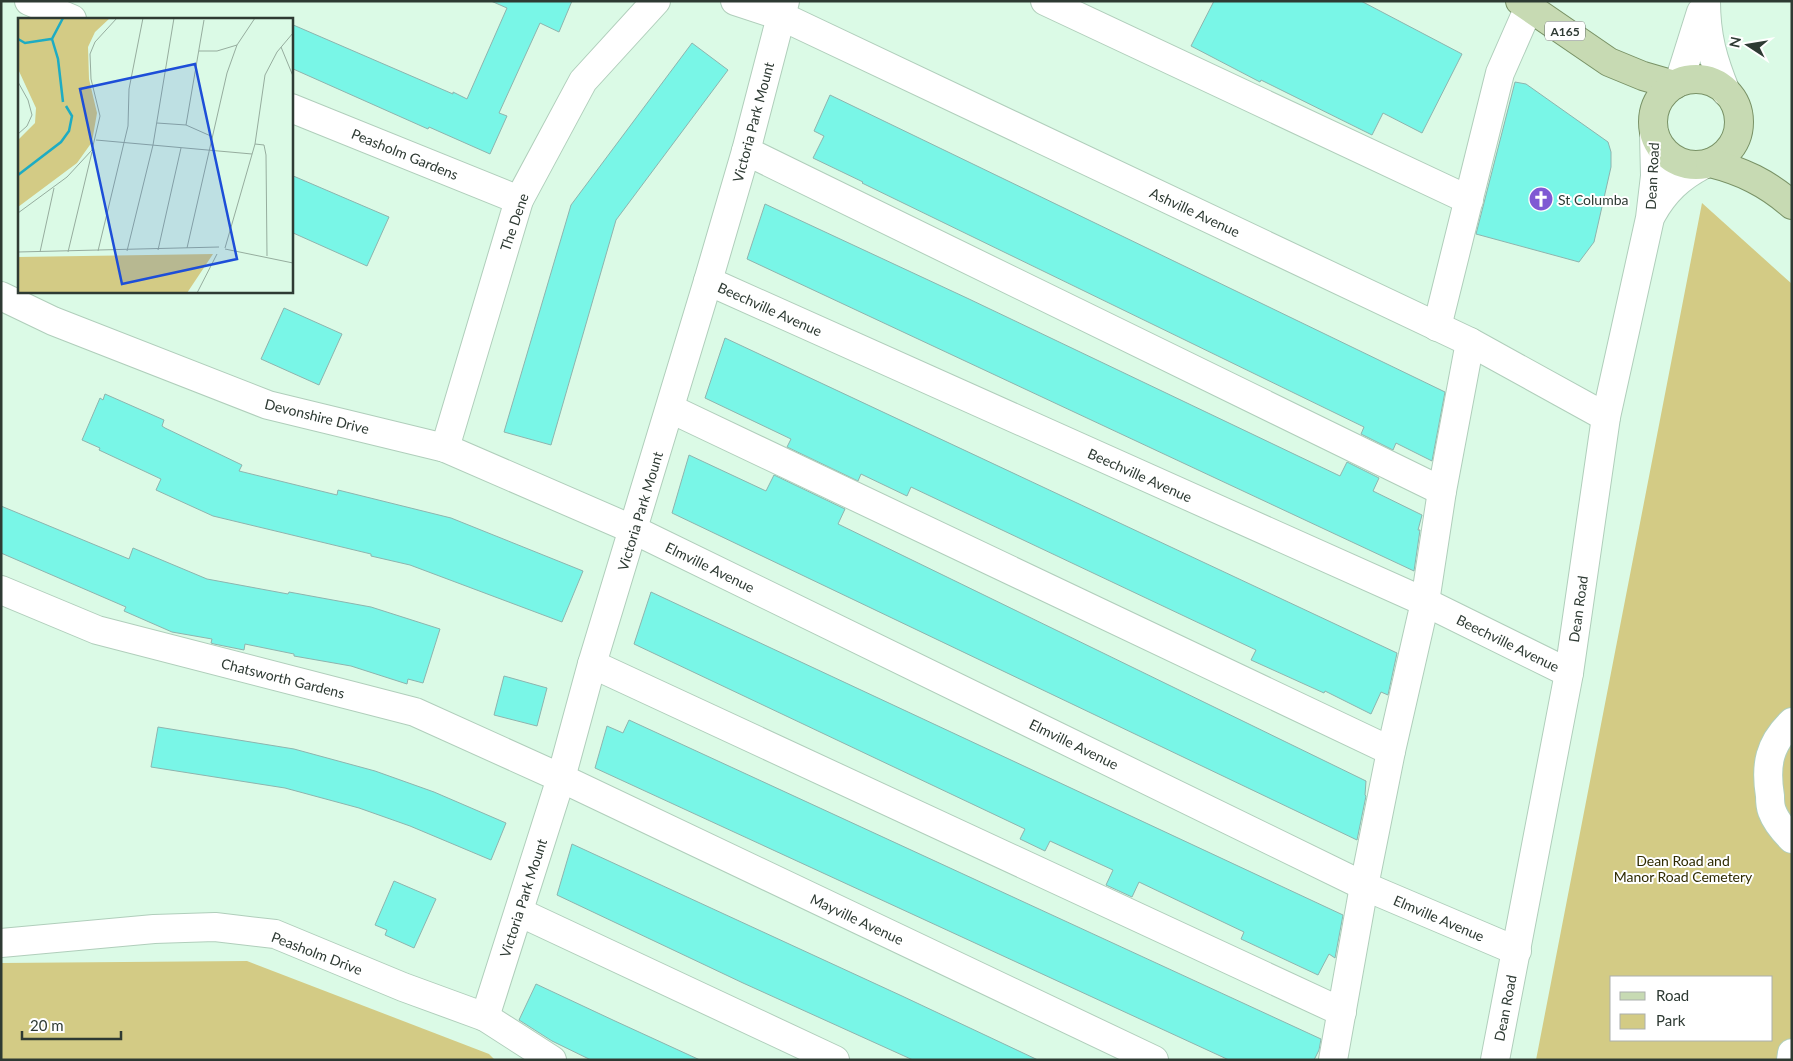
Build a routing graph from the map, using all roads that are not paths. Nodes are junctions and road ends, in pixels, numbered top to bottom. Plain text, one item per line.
1 (29, 1) edge
2 (656, 1) edge
3 (734, 1) edge
4 (1045, 1) edge
5 (1705, 1) edge
6 (1525, 4) edge
7 (783, 8) edge
8 (70, 18) edge
9 (1609, 62) junction
10 (1676, 83) junction
11 (1732, 102) junction
12 (292, 108) edge
13 (1653, 130) junction
14 (746, 151) junction
15 (1707, 164) junction
16 (1784, 198) edge
17 (520, 200) junction
18 (1469, 200) junction
19 (1650, 218) junction
20 (708, 281) junction
21 (1, 296) edge
22 (1437, 326) junction
23 (1470, 342) junction
24 (670, 409) junction
25 (1606, 417) junction
26 (445, 448) junction
27 (1442, 490) junction
28 (634, 530) junction
29 (1, 590) edge
30 (1425, 602) junction
31 (592, 664) junction
32 (1569, 673) junction
33 (1792, 722) edge
34 (1391, 751) junction
35 (561, 778) junction
36 (1792, 839) edge
37 (1364, 886) junction
38 (519, 912) junction
39 (1, 943) edge
40 (1517, 951) junction
41 (1342, 1012) junction
42 (485, 1017) junction
43 (1792, 1053) edge
44 (552, 1060) edge
45 (835, 1060) edge
46 (1154, 1060) edge
47 (1333, 1060) edge
48 (1495, 1060) edge
49 (1791, 1060) edge

1 - 8 street
2 - 17 street, The Dene
3 - 7 street, Ashville Avenue
4 - 18 street
5 - 10 street
5 - 11 street
6 - 9 main road, A165
6 - 18 street
7 - 14 street, Victoria Park Mount
7 - 22 street, Ashville Avenue
9 - 10 main road, A165
9 - 13 main road, A165
10 - 11 main road
10 - 13 main road
11 - 15 main road
11 - 16 main road
12 - 17 street, Peasholm Gardens
13 - 15 main road
13 - 19 street, Dean Road
14 - 20 street, Victoria Park Mount
14 - 27 street
15 - 16 main road
15 - 19 street, Dean Road
17 - 26 street, The Dene
18 - 22 street
19 - 25 street, Dean Road
20 - 24 street, Victoria Park Mount
20 - 30 street, Beechville Avenue
21 - 26 street, Devonshire Drive
22 - 23 street, Ashville Avenue
23 - 25 street, Ashville Avenue
23 - 27 street
24 - 28 street, Victoria Park Mount
24 - 34 street
25 - 32 street, Dean Road
26 - 28 street, Devonshire Drive
27 - 30 street
28 - 31 street, Victoria Park Mount
28 - 37 street, Elmville Avenue
29 - 35 street, Chatsworth Gardens
30 - 32 street, Beechville Avenue
30 - 34 street
31 - 35 street, Victoria Park Mount
31 - 41 street
32 - 40 street, Dean Road
33 - 36 street
34 - 37 street
35 - 38 street, Victoria Park Mount
35 - 46 street, Mayville Avenue
37 - 40 street, Elmville Avenue
37 - 41 street
38 - 42 street, Victoria Park Mount
38 - 45 street
39 - 42 street, Peasholm Drive
40 - 48 street, Dean Road
41 - 47 street
42 - 44 street, Peasholm Drive
43 - 49 street

